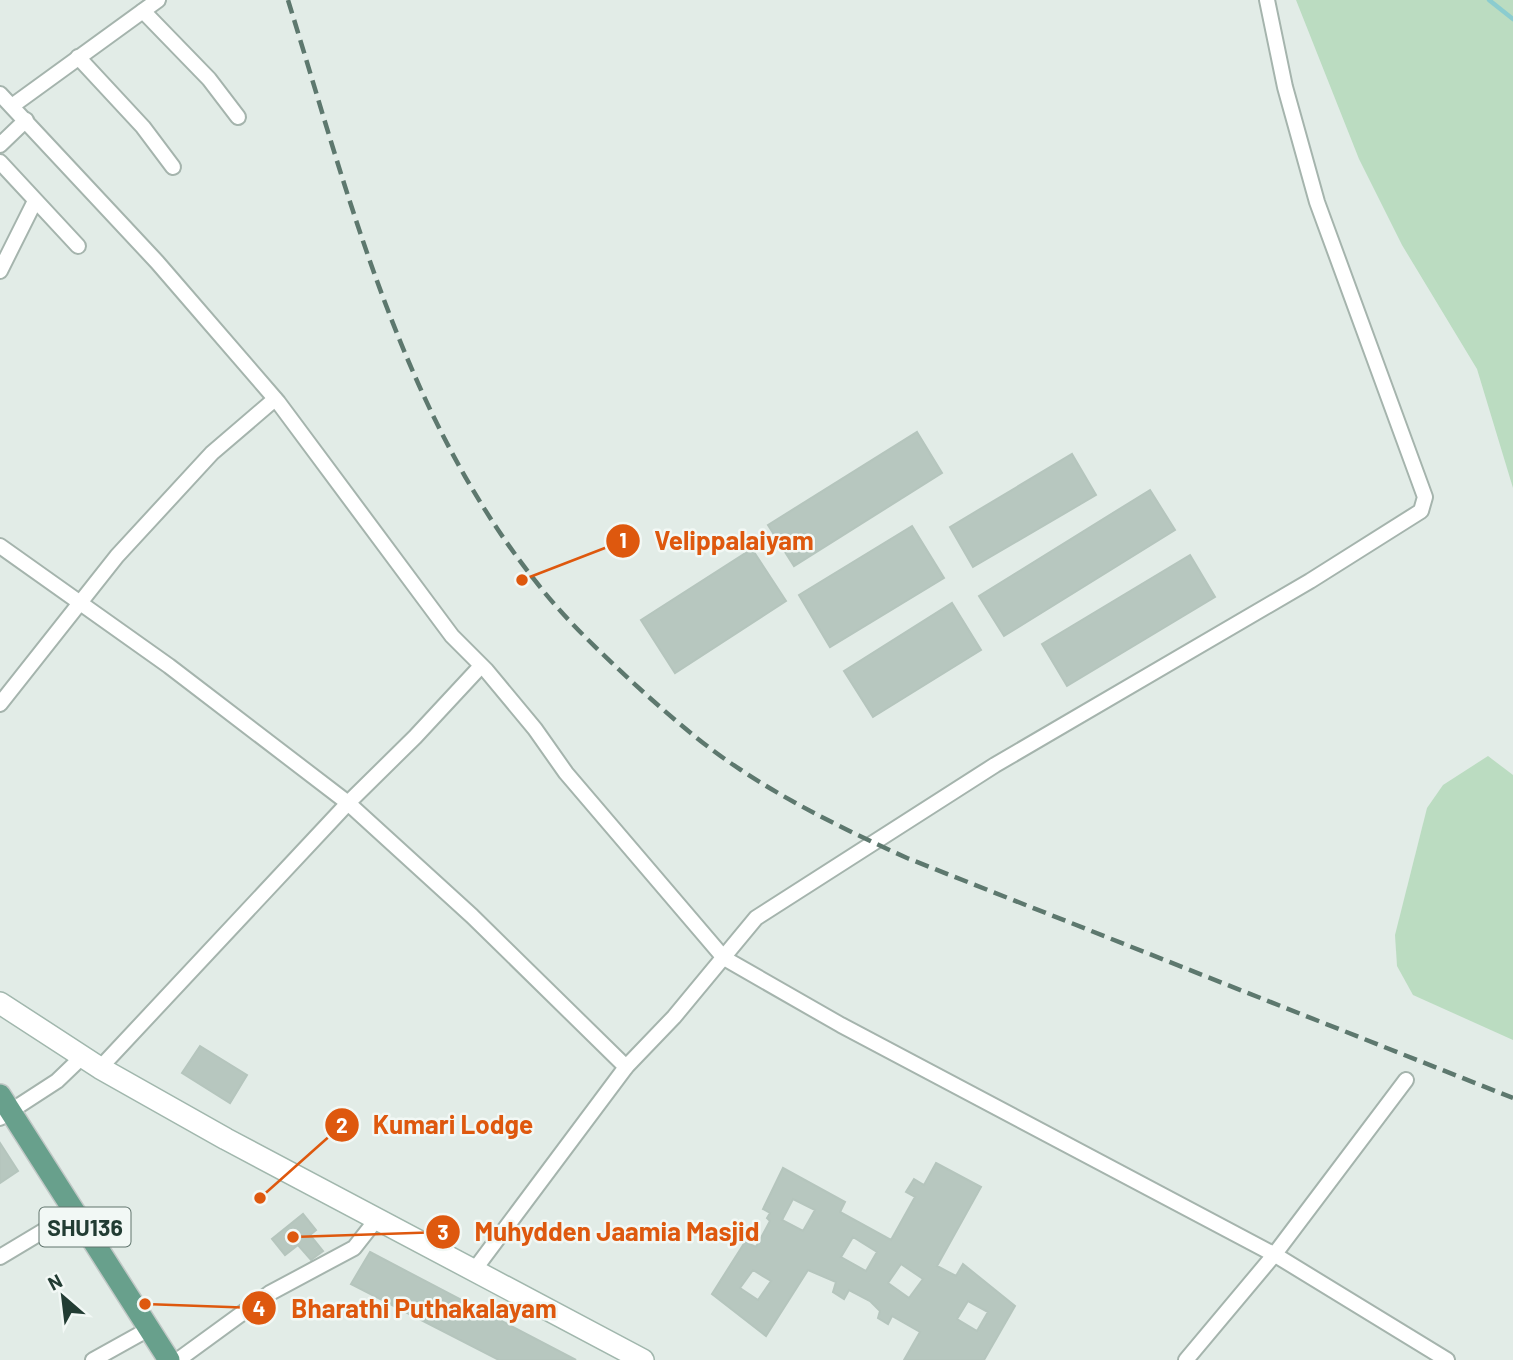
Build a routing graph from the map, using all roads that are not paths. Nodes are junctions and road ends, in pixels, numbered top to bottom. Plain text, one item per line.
1 (1267, 0) edge
2 (149, 4) edge
3 (78, 57) junction
4 (0, 94) edge
5 (12, 106) junction
6 (238, 117) dead end
7 (26, 120) junction
8 (0, 145) edge
9 (0, 162) edge
10 (173, 167) dead end
11 (35, 201) junction
12 (78, 246) dead end
13 (0, 271) edge
14 (275, 399) junction
15 (0, 546) edge
16 (81, 603) junction
17 (481, 666) junction
18 (0, 704) edge
19 (348, 803) junction
20 (724, 958) junction
21 (0, 1003) edge
22 (91, 1063) junction
23 (626, 1067) junction
24 (1406, 1080) dead end
25 (4, 1108) edge
26 (75, 1212) junction
27 (376, 1220) junction
28 (1274, 1255) junction
29 (0, 1257) edge
30 (475, 1269) junction
31 (147, 1330) junction
32 (1427, 1355) edge
33 (93, 1360) edge
34 (169, 1360) edge
35 (178, 1360) edge
36 (643, 1360) edge
37 (1186, 1360) edge
38 (1447, 1360) edge

1 - 20 street
2 - 3 street
2 - 6 street
3 - 5 street
3 - 10 street
4 - 5 street
5 - 7 street
7 - 8 street
7 - 14 street
9 - 11 street
11 - 12 street
11 - 13 street
14 - 16 street
14 - 17 street
15 - 16 street
16 - 18 street
16 - 19 street
17 - 19 street
17 - 20 street
19 - 22 street
19 - 23 street
20 - 23 street
20 - 28 street
21 - 22 main road
22 - 25 street
22 - 27 main road
23 - 30 street
24 - 28 street
25 - 26 main road, SHU136
26 - 29 street
26 - 31 main road, SHU136
27 - 30 main road
27 - 35 street
28 - 32 street
28 - 37 street
30 - 36 main road
31 - 33 street
31 - 34 main road, SHU136
32 - 38 street

